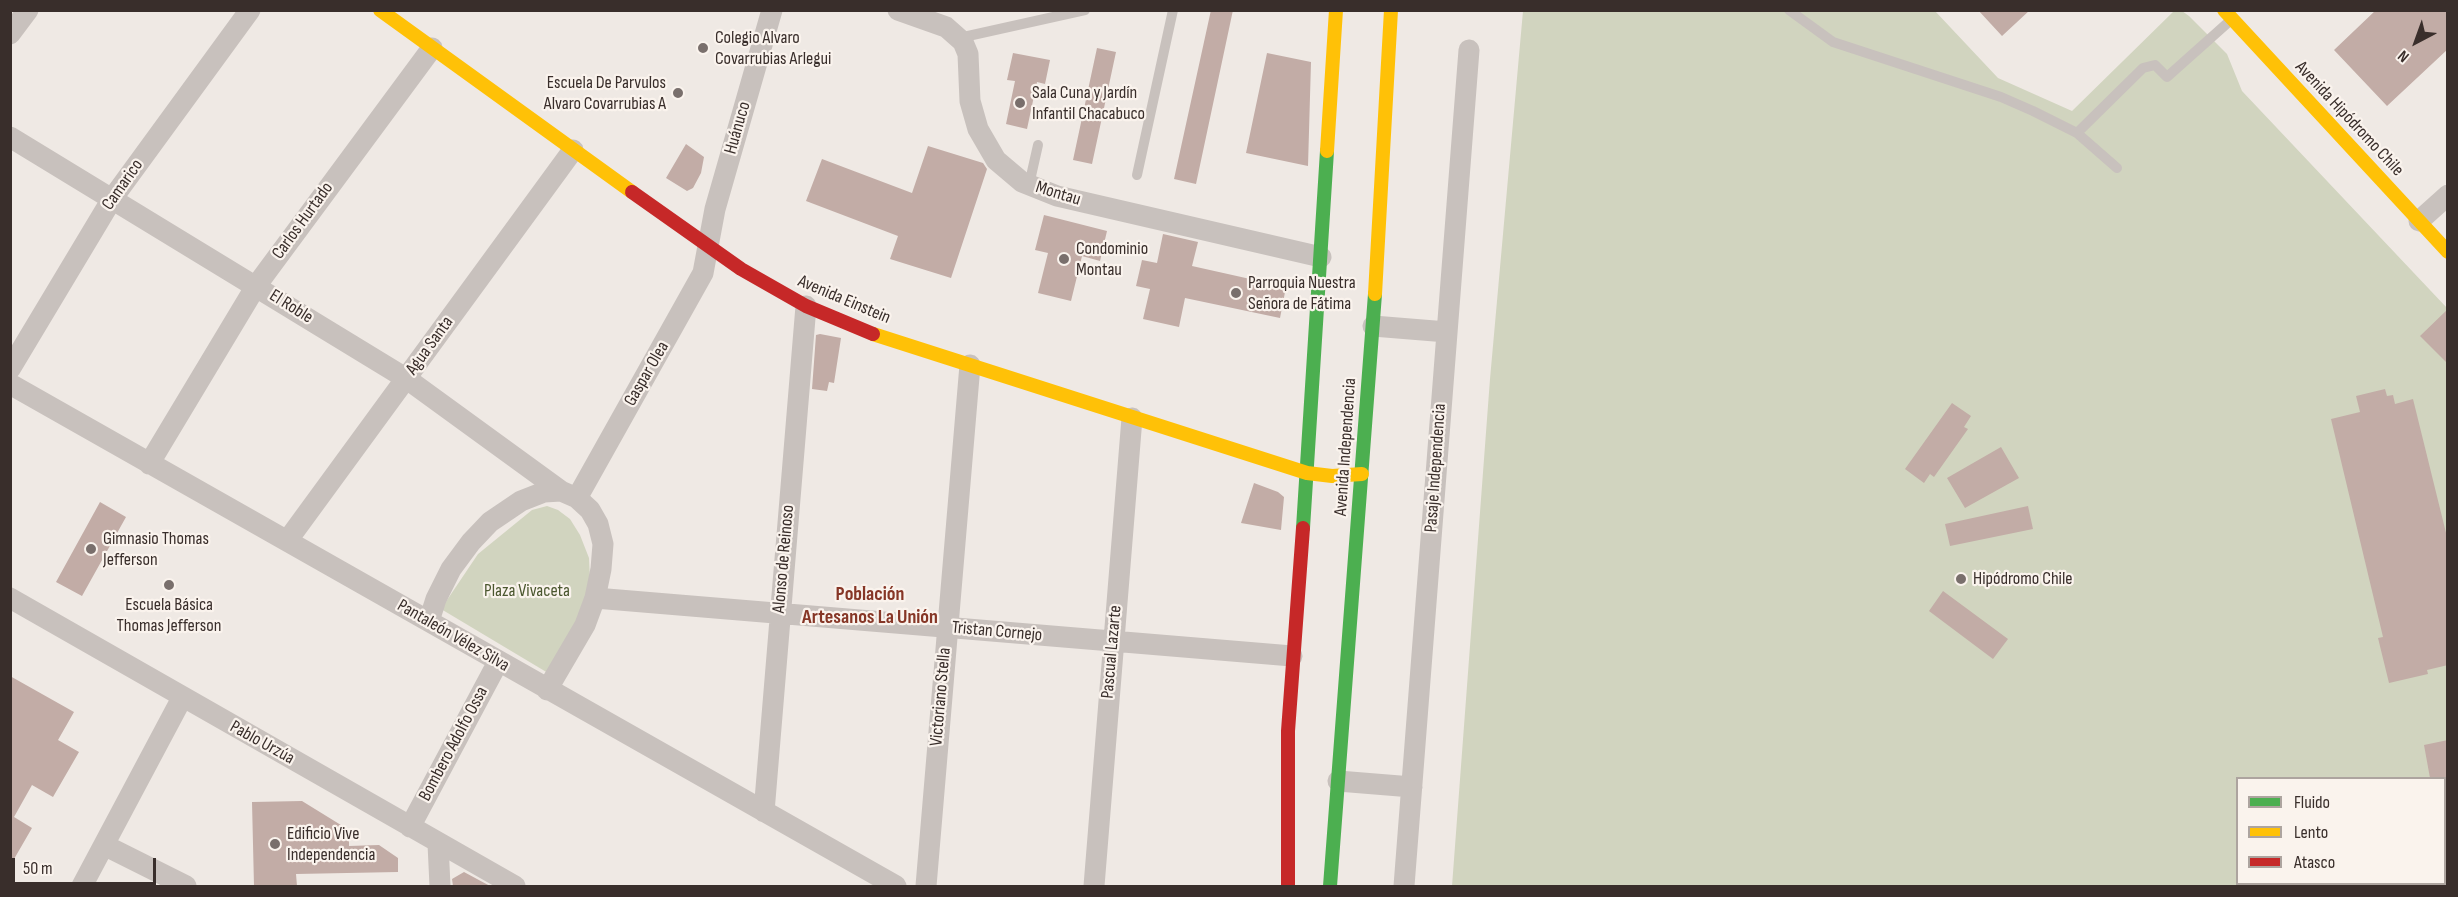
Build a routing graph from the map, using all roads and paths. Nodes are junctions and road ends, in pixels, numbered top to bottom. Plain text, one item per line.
1 (28, 10) edge
2 (250, 10) edge
3 (380, 10) edge
4 (772, 10) edge
5 (898, 10) edge
6 (1085, 10) edge
7 (1173, 10) edge
8 (1336, 10) edge
9 (1382, 10) edge
10 (1391, 10) edge
11 (1789, 10) edge
12 (2228, 15) edge
13 (10, 34) edge
14 (959, 38) junction
15 (432, 48) junction
16 (1468, 50) dead end
17 (2077, 133) junction
18 (10, 137) edge
19 (1038, 145) dead end
20 (573, 150) junction
21 (2117, 168) dead end
22 (1137, 175) dead end
23 (1029, 185) junction
24 (2448, 195) edge
25 (112, 199) junction
26 (1368, 216) dead end
27 (2419, 221) junction
28 (708, 247) junction
29 (2448, 252) edge
30 (1321, 257) junction
31 (256, 286) junction
32 (806, 306) junction
33 (1373, 326) junction
34 (1447, 332) junction
35 (970, 365) junction
36 (10, 369) edge
37 (406, 379) junction
38 (10, 384) edge
39 (1132, 418) junction
40 (149, 464) junction
41 (1317, 475) junction
42 (1351, 475) junction
43 (569, 494) junction
44 (287, 541) junction
45 (10, 598) edge
46 (595, 598) junction
47 (779, 614) junction
48 (429, 621) junction
49 (947, 627) junction
50 (1113, 641) junction
51 (1292, 656) junction
52 (498, 662) junction
53 (547, 690) junction
54 (182, 698) junction
55 (1338, 781) junction
56 (1412, 787) junction
57 (764, 812) junction
58 (410, 827) junction
59 (438, 844) junction
60 (104, 845) junction
61 (82, 886) edge
62 (186, 886) edge
63 (440, 886) edge
64 (515, 886) edge
65 (896, 886) edge
66 (926, 886) edge
67 (1094, 886) edge
68 (1288, 886) edge
69 (1330, 886) edge
70 (1404, 886) edge

1 - 13 street
2 - 25 street, Camarico
3 - 15 main road, Avenida Einstein
4 - 28 street, Huánuco
5 - 14 street
6 - 14 lane
7 - 22 lane
8 - 30 main road, Avenida Independencia
9 - 26 lane
10 - 33 main road, Avenida Independencia
11 - 17 lane
12 - 17 lane
12 - 27 main road, Avenida Hipódromo Chile
14 - 23 street, Montau
15 - 20 main road, Avenida Einstein
15 - 31 street, Carlos Hurtado
16 - 34 street, Pasaje Independencia
17 - 21 lane
18 - 25 street, El Roble
19 - 23 lane
20 - 28 main road, Avenida Einstein
20 - 37 street, Agua Santa
23 - 30 street, Montau
24 - 27 street
25 - 31 street, El Roble
25 - 36 street, Camarico
27 - 29 main road, Avenida Hipódromo Chile
28 - 32 main road, Avenida Einstein
28 - 43 street, Gaspar Olea
30 - 41 main road, Avenida Independencia
31 - 37 street, El Roble
31 - 40 street, Carlos Hurtado
32 - 35 main road, Avenida Einstein
32 - 47 street, Alonso de Reinoso
33 - 34 street
33 - 42 main road, Avenida Independencia
34 - 56 street, Pasaje Independencia
35 - 39 main road, Avenida Einstein
35 - 49 street, Victoriano Stella
37 - 43 street, El Roble
37 - 44 street, Agua Santa
38 - 40 street, Pantaleón Vélez Silva
39 - 41 main road, Avenida Einstein
39 - 50 street, Pascual Lazarte
40 - 44 street, Pantaleón Vélez Silva
41 - 42 main road, Avenida Einstein
41 - 51 main road, Avenida Independencia
42 - 55 main road, Avenida Independencia
43 - 46 street
43 - 48 street
44 - 48 street, Pantaleón Vélez Silva
45 - 54 street, Pablo Urzúa
46 - 47 street, Tristan Cornejo
46 - 53 street
47 - 49 street, Tristan Cornejo
47 - 57 street, Alonso de Reinoso
48 - 52 street, Pantaleón Vélez Silva
49 - 50 street, Tristan Cornejo
49 - 66 street, Victoriano Stella
50 - 51 street, Tristan Cornejo
50 - 67 street, Pascual Lazarte
51 - 68 main road, Avenida Independencia
52 - 53 street, Pantaleón Vélez Silva
52 - 58 street, Bombero Adolfo Ossa
53 - 57 street, Pantaleón Vélez Silva
54 - 58 street, Pablo Urzúa
54 - 60 street
55 - 56 street
55 - 69 main road, Avenida Independencia
56 - 70 street, Pasaje Independencia
57 - 65 street, Pantaleón Vélez Silva
58 - 59 street, Pablo Urzúa
59 - 63 street
59 - 64 street, Pablo Urzúa
60 - 61 street
60 - 62 street

